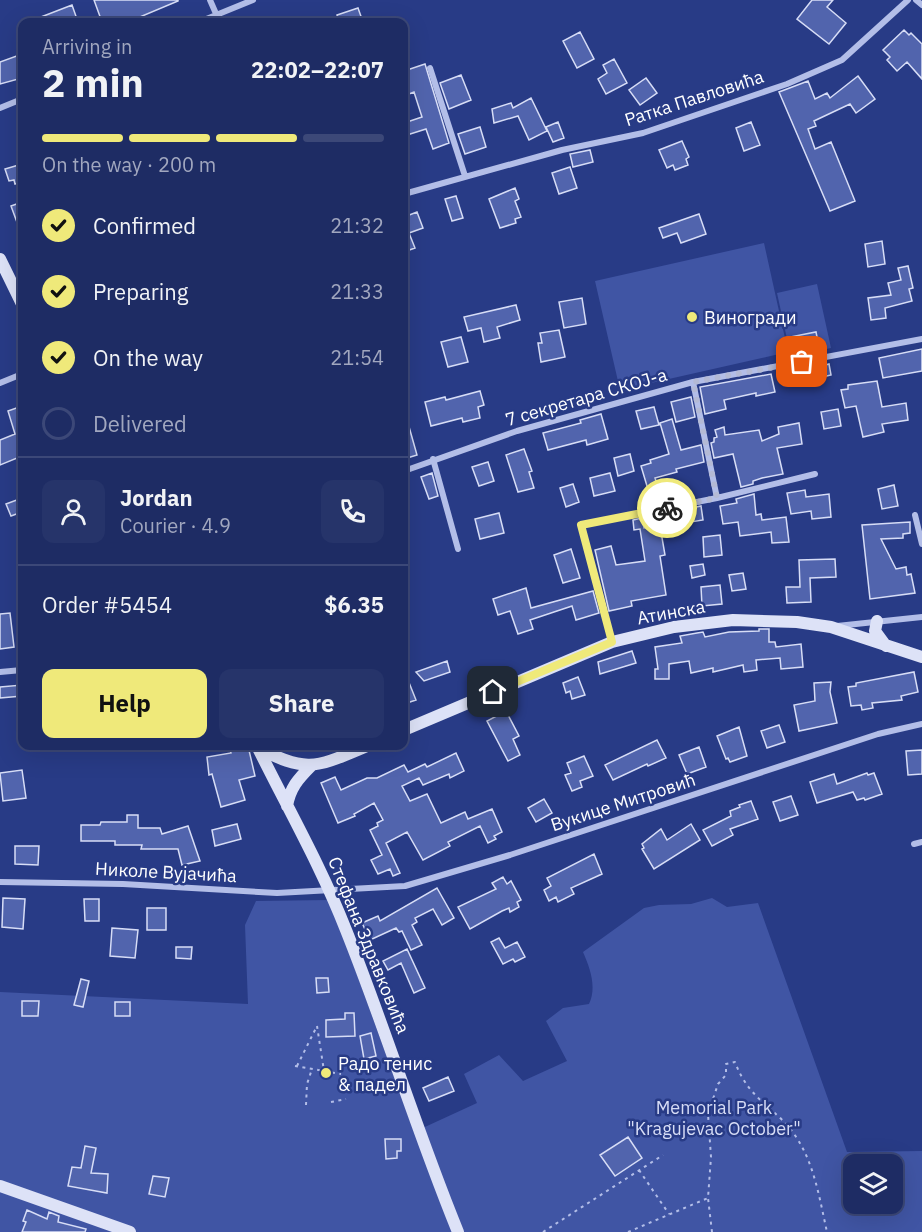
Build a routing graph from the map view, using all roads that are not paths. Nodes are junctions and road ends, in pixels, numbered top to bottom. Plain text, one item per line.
1 (210, 0) edge
2 (253, 0) edge
3 (908, 0) edge
4 (916, 0) edge
5 (922, 5) edge
6 (217, 16) junction
7 (211, 18) edge
8 (430, 68) dead end
9 (18, 101) edge
10 (0, 108) edge
11 (465, 176) junction
12 (408, 193) edge
13 (0, 259) edge
14 (18, 296) edge
15 (922, 339) edge
16 (18, 376) edge
17 (693, 382) junction
18 (0, 383) edge
19 (433, 459) junction
20 (408, 469) edge
21 (815, 474) dead end
22 (717, 498) junction
23 (915, 515) dead end
24 (922, 544) edge
25 (458, 549) dead end
26 (922, 616) edge
27 (877, 621) junction
28 (831, 627) junction
29 (612, 642) junction
30 (887, 647) junction
31 (922, 657) edge
32 (18, 670) edge
33 (0, 672) edge
34 (922, 724) edge
35 (408, 728) edge
36 (259, 750) edge
37 (264, 750) edge
38 (358, 750) edge
39 (311, 766) junction
40 (287, 806) junction
41 (922, 842) edge
42 (914, 844) dead end
43 (0, 882) edge
44 (330, 892) junction
45 (0, 1186) edge
46 (130, 1232) edge
47 (459, 1232) edge

1 - 6 street
2 - 6 street
3 - 11 street, Ратка Павловића
4 - 5 street
6 - 7 street
8 - 11 street
9 - 10 street
11 - 12 street, Ратка Павловића
13 - 14 street
15 - 17 street, 7 секретара СКОЈ-а
16 - 18 street
17 - 19 street, 7 секретара СКОЈ-а
17 - 22 street
19 - 20 street, 7 секретара СКОЈ-а
19 - 25 street
21 - 22 street
22 - 29 street
23 - 24 street
26 - 27 street
27 - 28 street
27 - 30 street
28 - 29 street, Атинска
28 - 30 street, Атинска
29 - 35 street, Атинска
30 - 31 street, Атинска
32 - 33 street
34 - 44 street, Вукице Митровић
36 - 40 street, Стефана Здравковића
37 - 39 street
38 - 39 street
39 - 40 street
40 - 44 street, Стефана Здравковића
41 - 42 street
43 - 44 street, Николе Вујачића
44 - 47 street, Стефана Здравковића
45 - 46 street

